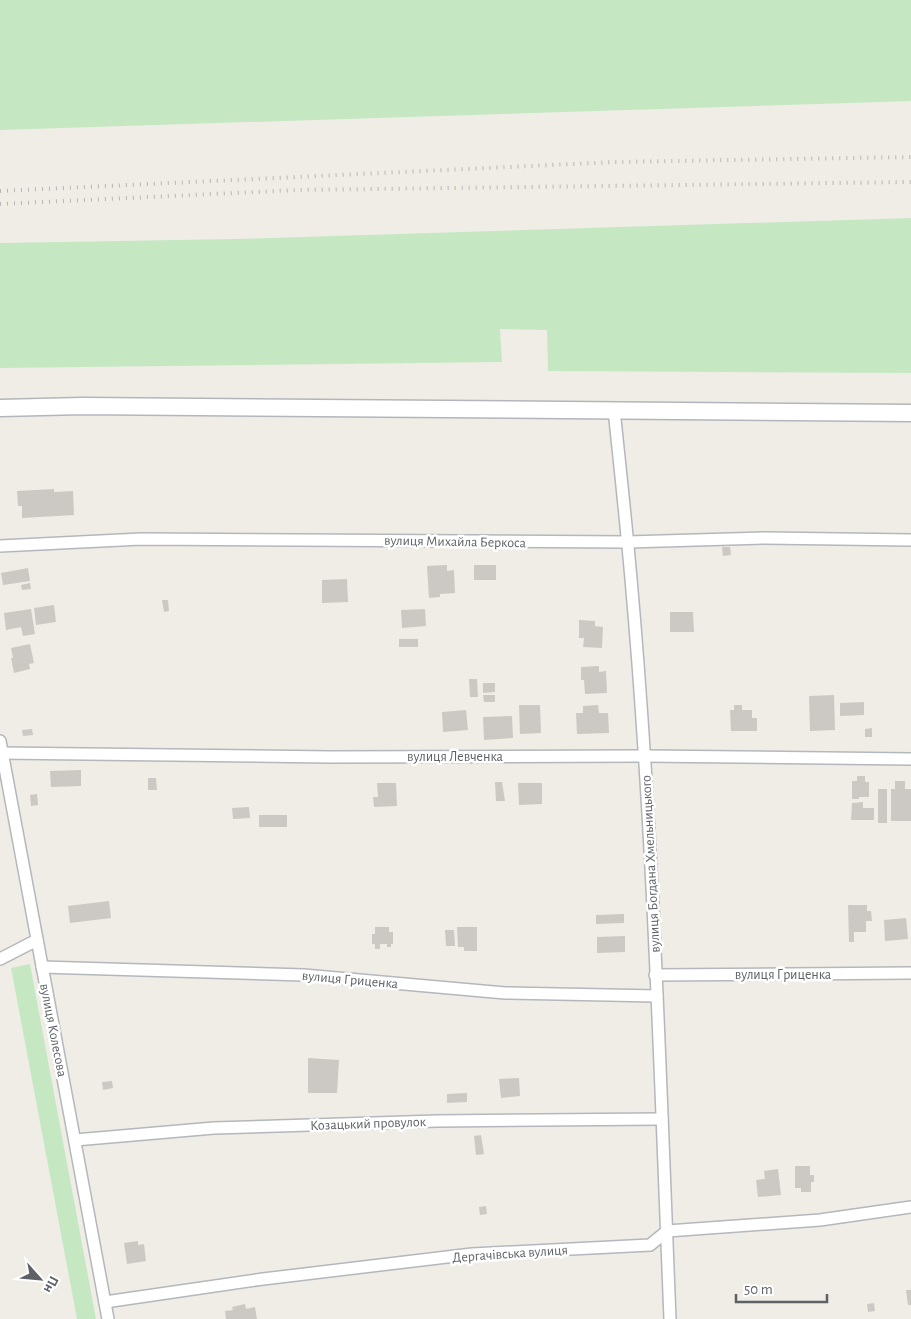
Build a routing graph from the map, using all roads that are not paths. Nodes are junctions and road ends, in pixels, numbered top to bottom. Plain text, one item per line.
1 (0, 408) edge
2 (614, 410) junction
3 (911, 413) edge
4 (911, 540) edge
5 (628, 542) junction
6 (0, 546) edge
7 (0, 741) edge
8 (1, 753) edge
9 (644, 756) junction
10 (911, 758) edge
11 (37, 940) junction
12 (0, 959) edge
13 (42, 967) junction
14 (911, 973) edge
15 (655, 974) junction
16 (657, 996) junction
17 (662, 1119) junction
18 (74, 1140) junction
19 (911, 1208) edge
20 (667, 1231) junction
21 (105, 1302) junction
22 (108, 1319) edge
23 (670, 1319) edge

1 - 2 main road
2 - 3 main road
2 - 5 street, вулиця Богдана Хмельницького
4 - 5 street, вулиця Михайла Беркоса
5 - 6 street, вулиця Михайла Беркоса
5 - 9 street, вулиця Богдана Хмельницького
7 - 8 street, вулиця Колесова
8 - 9 street, вулиця Левченка
8 - 11 street, вулиця Колесова
9 - 10 street, вулиця Левченка
9 - 15 street, вулиця Богдана Хмельницького
11 - 12 street
11 - 13 street, вулиця Колесова
13 - 16 street, вулиця Гриценка
13 - 18 street, вулиця Колесова
14 - 15 street, вулиця Гриценка
15 - 16 street, вулиця Богдана Хмельницького
16 - 17 street, вулиця Богдана Хмельницького
17 - 18 street, Козацький провулок
17 - 20 street, вулиця Богдана Хмельницького
18 - 21 street, вулиця Колесова
19 - 20 street, Дергачівська вулиця
20 - 21 street, Дергачівська вулиця
20 - 23 street, вулиця Богдана Хмельницького
21 - 22 street, вулиця Колесова

